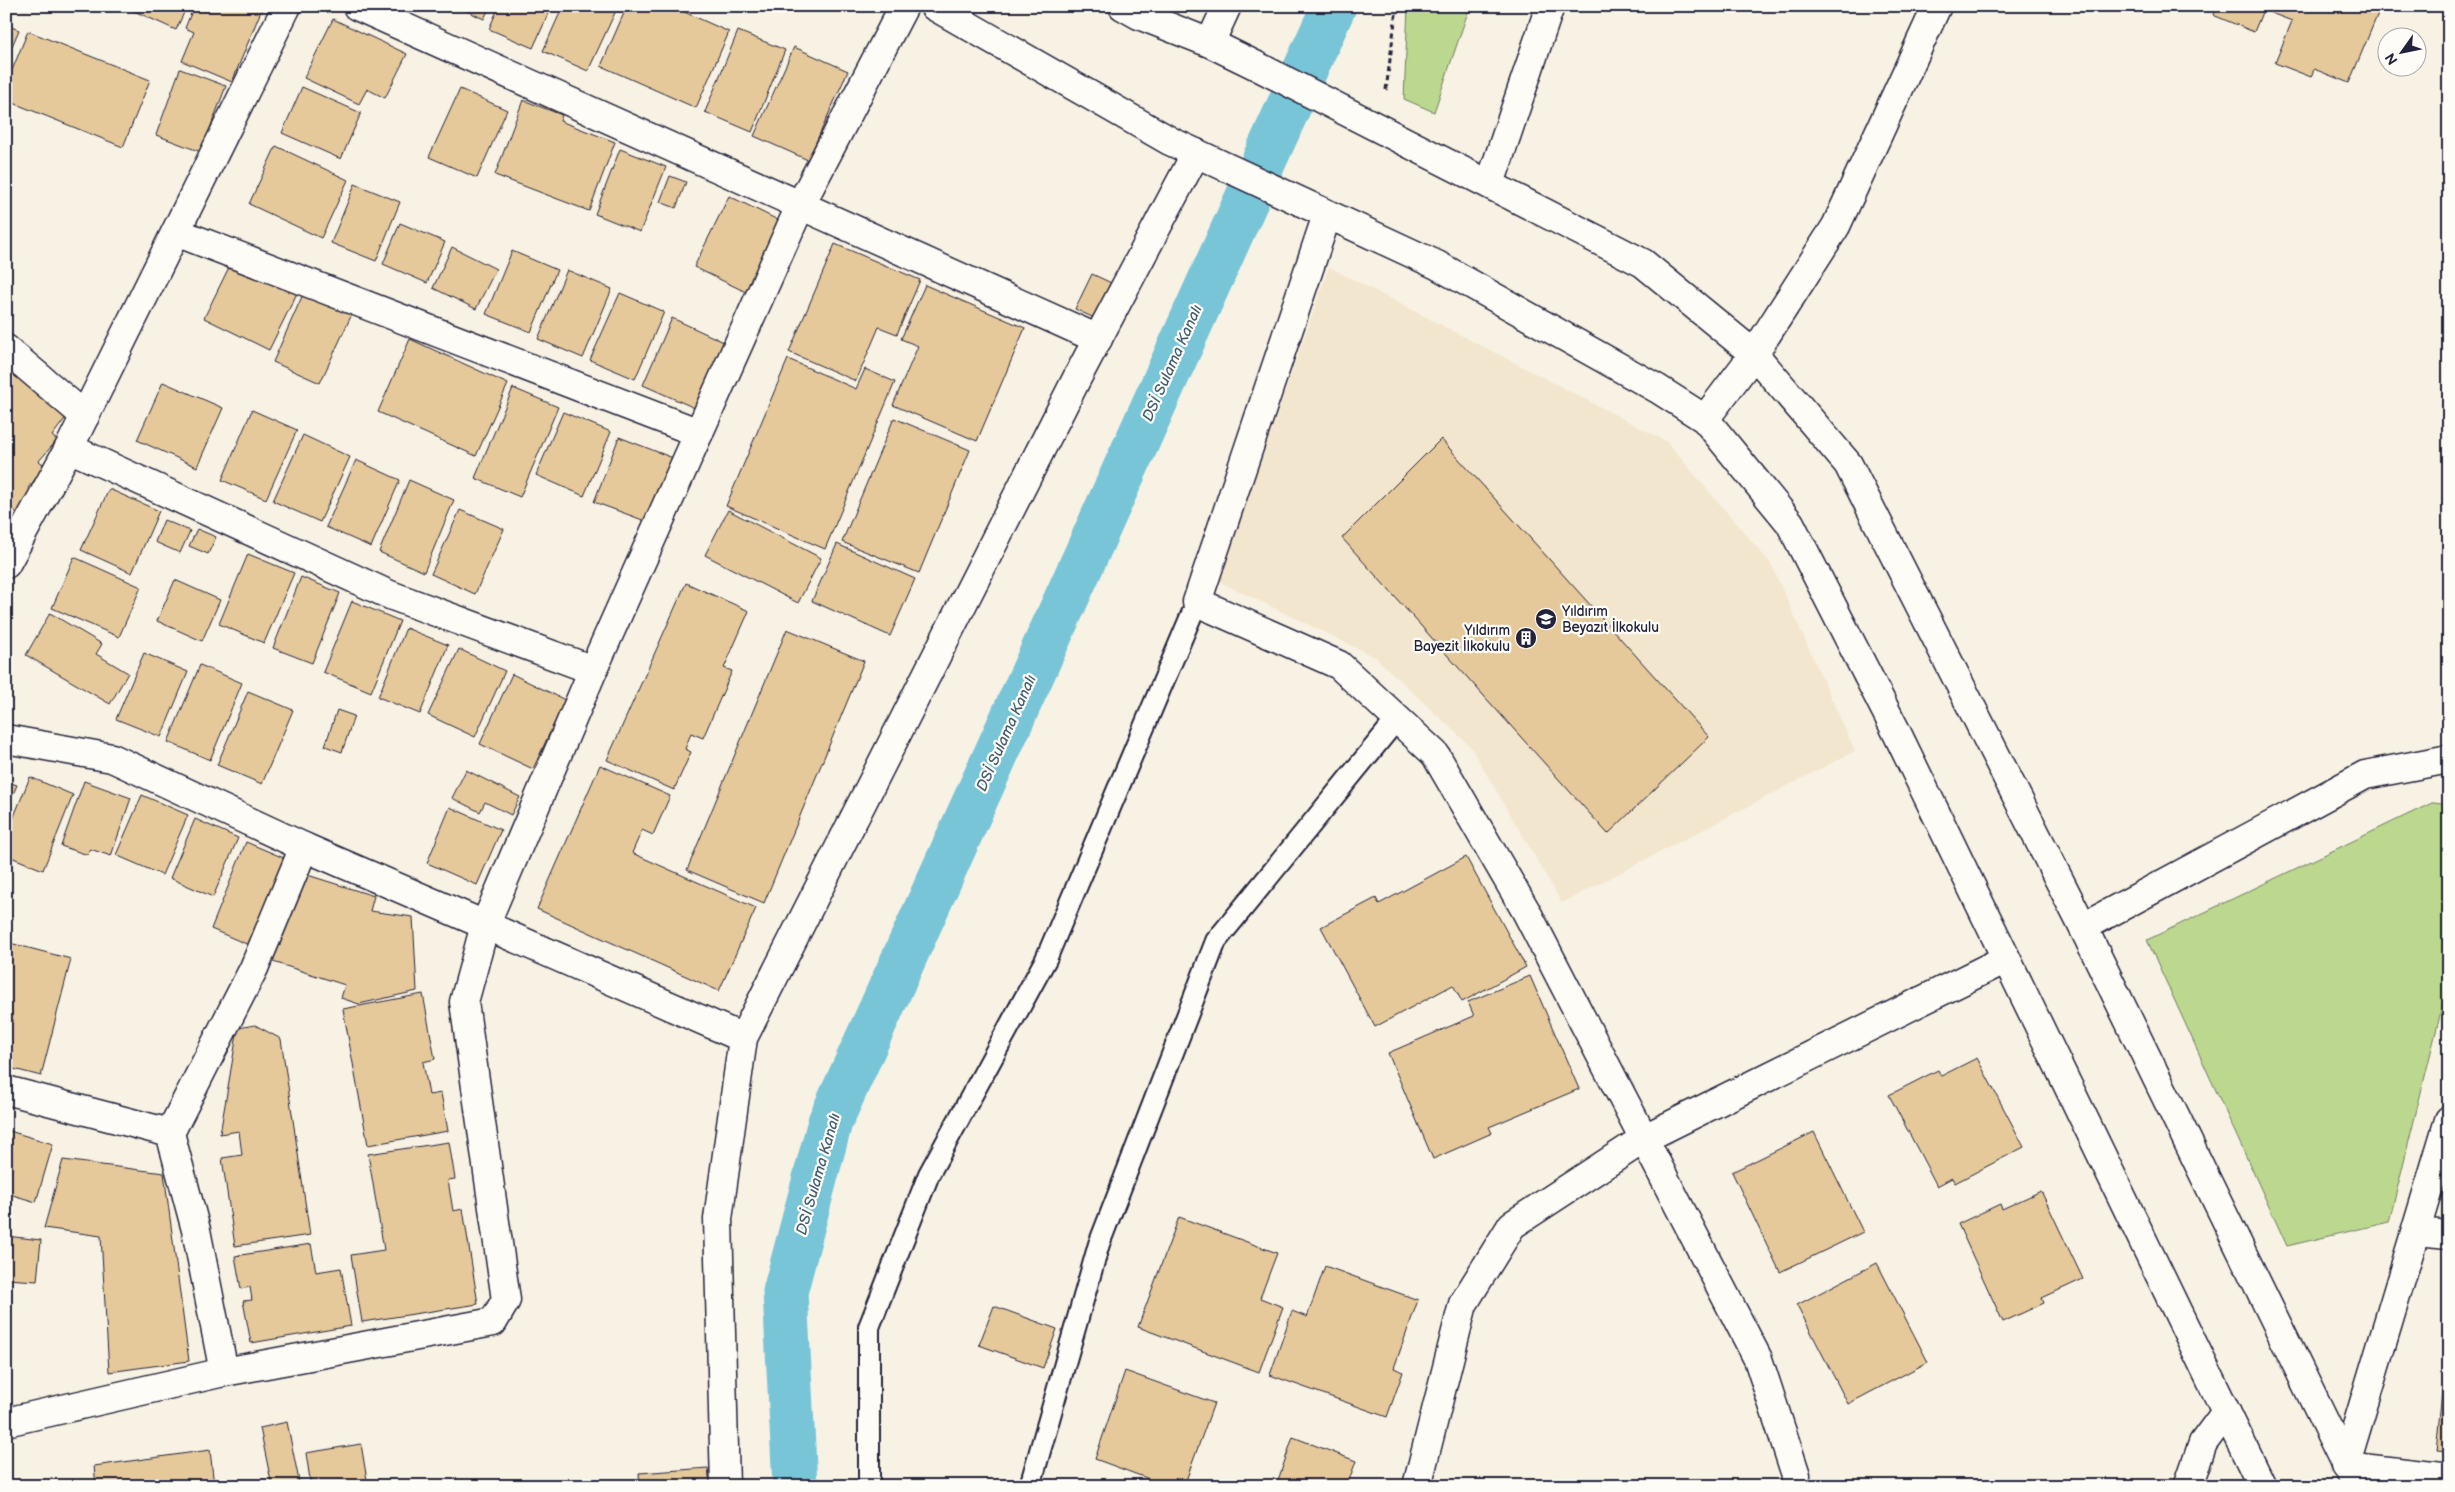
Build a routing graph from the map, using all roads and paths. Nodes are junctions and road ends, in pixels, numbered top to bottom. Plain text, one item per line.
1 (287, 6) edge
2 (357, 6) edge
3 (904, 6) edge
4 (934, 6) edge
5 (1123, 6) edge
6 (1227, 6) edge
7 (1397, 6) edge
8 (1550, 6) edge
9 (1937, 6) edge
10 (1210, 43) junction
11 (1381, 128) junction
12 (1202, 157) junction
13 (1490, 184) junction
14 (801, 204) junction
15 (1327, 215) junction
16 (176, 232) junction
17 (1098, 339) junction
18 (6, 349) edge
19 (1754, 354) junction
20 (85, 416) junction
21 (1705, 419) junction
22 (699, 433) junction
23 (69, 448) junction
24 (6, 564) edge
25 (1197, 602) junction
26 (594, 670) junction
27 (1397, 719) junction
28 (6, 739) edge
29 (2449, 759) edge
30 (304, 847) junction
31 (485, 924) junction
32 (2083, 927) junction
33 (2006, 959) junction
34 (743, 1038) junction
35 (6, 1090) edge
36 (2449, 1120) edge
37 (170, 1132) junction
38 (1645, 1138) junction
39 (2416, 1232) junction
40 (2449, 1235) edge
41 (224, 1372) junction
42 (2226, 1412) junction
43 (6, 1422) edge
44 (2350, 1476) edge
45 (2449, 1478) edge
46 (725, 1486) edge
47 (869, 1486) edge
48 (1030, 1486) edge
49 (1417, 1486) edge
50 (1795, 1486) edge
51 (2188, 1486) edge
52 (2262, 1486) edge

1 - 16 street
2 - 14 street
3 - 14 street
4 - 12 street
5 - 10 street
6 - 10 street
7 - 11 path
8 - 13 street
9 - 19 street
10 - 11 street
11 - 13 street
12 - 15 street
12 - 17 street
13 - 19 street
14 - 17 street
14 - 22 street
15 - 21 street
15 - 25 street
16 - 20 street
16 - 22 street
17 - 34 street
18 - 20 street
19 - 21 street
19 - 32 street
20 - 23 street
21 - 33 street
22 - 26 street
23 - 24 street
23 - 26 street
25 - 27 street
25 - 47 lane
26 - 31 street
27 - 38 street
27 - 48 lane
28 - 30 street
29 - 32 street
30 - 31 street
30 - 37 street
31 - 34 street
31 - 41 street
32 - 44 street
33 - 38 street
33 - 42 street
34 - 46 street
35 - 37 street
36 - 39 street
37 - 41 street
38 - 49 street
38 - 50 street
39 - 40 street
39 - 44 street
41 - 43 street
42 - 51 street
42 - 52 street
44 - 45 street

